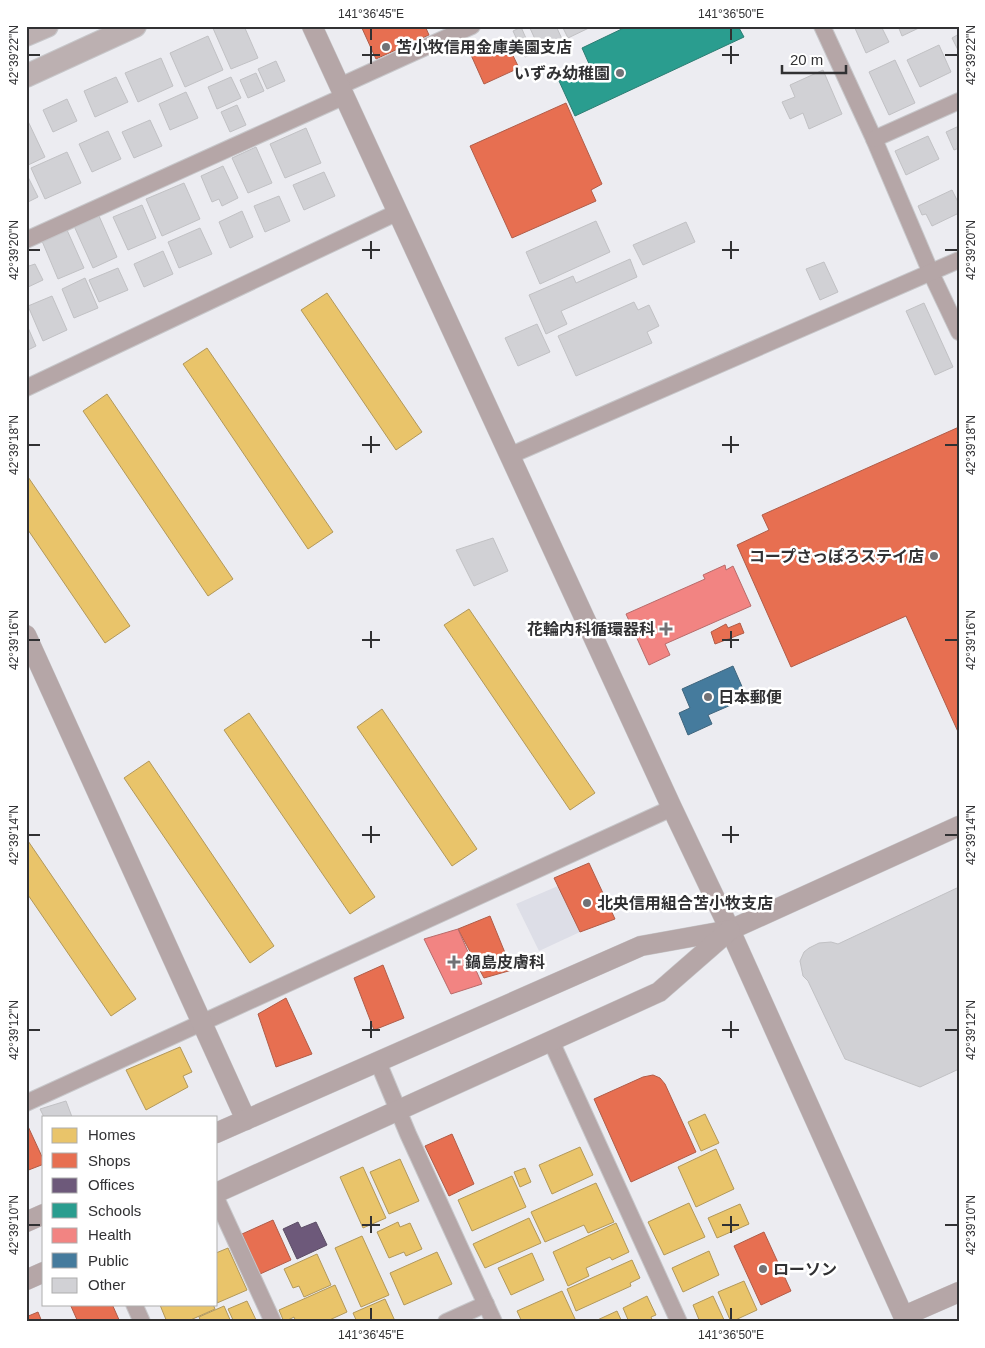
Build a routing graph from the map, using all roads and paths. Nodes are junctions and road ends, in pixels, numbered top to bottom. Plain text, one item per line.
1 (46, 26) edge
2 (135, 26) edge
3 (312, 26) edge
4 (472, 26) edge
5 (822, 26) edge
6 (26, 36) edge
7 (26, 76) edge
8 (342, 91) junction
9 (959, 101) edge
10 (874, 139) junction
11 (398, 212) junction
12 (26, 240) edge
13 (959, 260) edge
14 (931, 273) junction
15 (959, 332) edge
16 (26, 388) edge
17 (509, 456) junction
18 (26, 635) edge
19 (672, 808) junction
20 (959, 826) edge
21 (730, 930) junction
22 (203, 1021) junction
23 (550, 1041) junction
24 (378, 1062) junction
25 (26, 1103) edge
26 (398, 1111) junction
27 (246, 1120) junction
28 (218, 1132) edge
29 (218, 1192) edge
30 (218, 1202) edge
31 (42, 1215) edge
32 (26, 1222) edge
33 (42, 1273) edge
34 (26, 1280) edge
35 (959, 1292) edge
36 (486, 1304) junction
37 (135, 1306) edge
38 (901, 1320) edge
39 (142, 1322) edge
40 (273, 1322) edge
41 (446, 1322) edge
42 (494, 1322) edge
43 (679, 1322) edge

1 - 6 main road
2 - 7 main road
3 - 8 street
4 - 8 street
5 - 10 street
8 - 11 street
8 - 12 street
9 - 10 street
10 - 14 street
11 - 16 street
11 - 17 street
13 - 14 street
14 - 15 street
14 - 17 street
17 - 19 street
18 - 22 street
19 - 21 street
19 - 22 street
20 - 21 street
21 - 23 street
21 - 24 street
21 - 38 street
22 - 25 street
22 - 27 street
23 - 26 street
23 - 43 street
24 - 26 street
24 - 27 street
26 - 29 street
26 - 36 street
27 - 28 street
30 - 40 street
31 - 32 street
33 - 34 street
35 - 38 street
36 - 41 street
36 - 42 street
37 - 39 street

